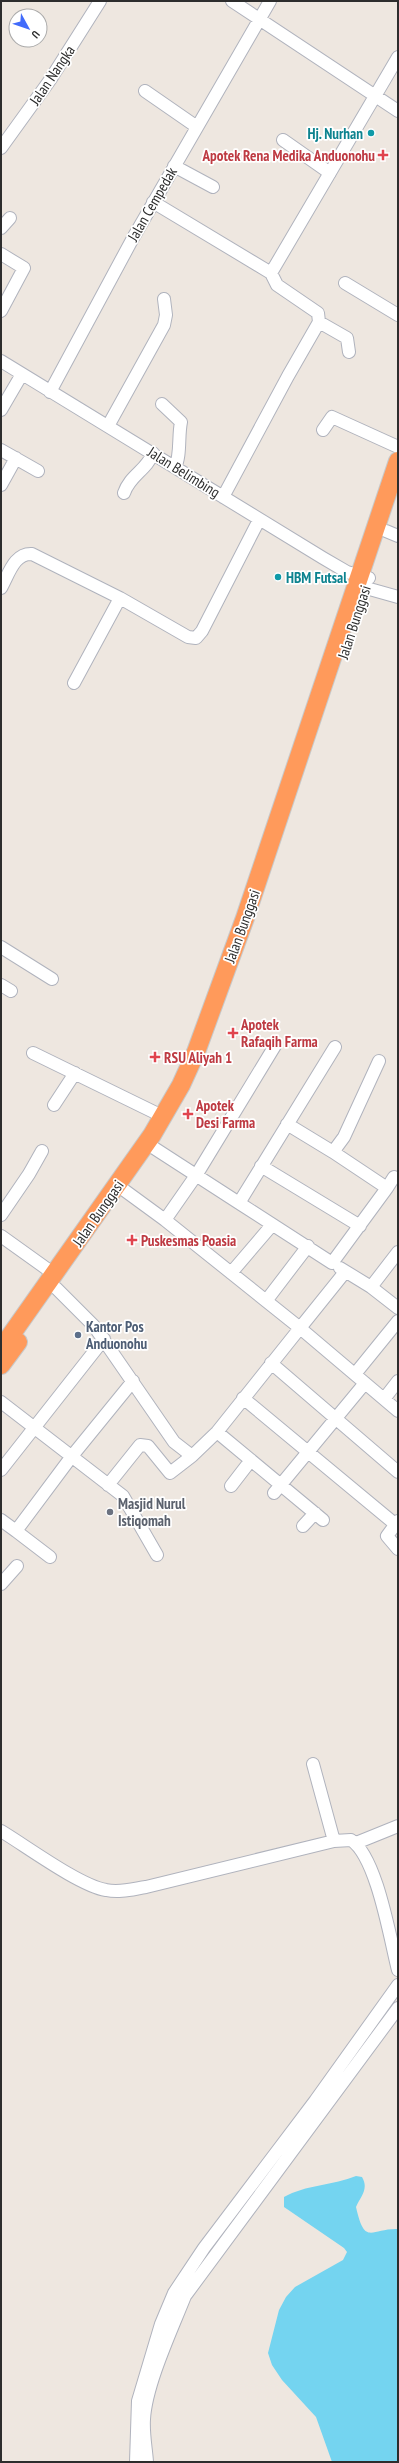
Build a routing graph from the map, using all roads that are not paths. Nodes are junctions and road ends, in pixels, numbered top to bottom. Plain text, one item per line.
1 (100, 1) edge
2 (232, 1) edge
3 (270, 1) edge
4 (259, 19) junction
5 (398, 57) edge
6 (145, 91) dead end
7 (375, 97) junction
8 (398, 111) edge
9 (197, 127) junction
10 (283, 140) dead end
11 (1, 148) edge
12 (174, 166) junction
13 (330, 173) junction
14 (213, 187) dead end
15 (153, 202) junction
16 (10, 218) dead end
17 (1, 228) edge
18 (1, 254) edge
19 (271, 273) junction
20 (345, 283) dead end
21 (164, 299) dead end
22 (1, 311) edge
23 (398, 315) edge
24 (319, 322) junction
25 (349, 352) dead end
26 (1, 361) edge
27 (22, 374) junction
28 (50, 392) junction
29 (162, 404) dead end
30 (1, 410) edge
31 (108, 426) junction
32 (322, 430) dead end
33 (398, 447) edge
34 (1, 450) edge
35 (153, 453) junction
36 (16, 458) junction
37 (398, 461) edge
38 (175, 466) junction
39 (38, 470) dead end
40 (1, 485) edge
41 (124, 493) dead end
42 (398, 496) edge
43 (223, 497) junction
44 (259, 520) junction
45 (392, 533) edge
46 (364, 580) junction
47 (1, 588) edge
48 (398, 597) edge
49 (120, 598) junction
50 (74, 683) dead end
51 (1, 947) edge
52 (52, 979) dead end
53 (219, 1008) junction
54 (276, 1044) dead end
55 (336, 1047) dead end
56 (33, 1053) dead end
57 (379, 1061) dead end
58 (75, 1073) junction
59 (54, 1105) dead end
60 (164, 1117) junction
61 (287, 1124) junction
62 (154, 1148) junction
63 (42, 1151) dead end
64 (333, 1152) junction
65 (261, 1166) junction
66 (197, 1174) junction
67 (394, 1177) dead end
68 (387, 1188) junction
69 (124, 1190) junction
70 (239, 1203) junction
71 (105, 1211) junction
72 (1, 1215) edge
73 (166, 1220) junction
74 (272, 1225) junction
75 (360, 1226) junction
76 (1, 1236) edge
77 (308, 1246) junction
78 (398, 1252) edge
79 (332, 1263) junction
80 (345, 1272) junction
81 (231, 1273) junction
82 (55, 1281) junction
83 (371, 1287) junction
84 (266, 1301) junction
85 (398, 1308) edge
86 (398, 1321) edge
87 (300, 1328) junction
88 (104, 1339) junction
89 (1, 1349) edge
90 (271, 1363) junction
91 (1, 1365) edge
92 (354, 1374) junction
93 (133, 1381) junction
94 (398, 1381) edge
95 (365, 1383) junction
96 (243, 1398) junction
97 (384, 1399) junction
98 (1, 1402) edge
99 (398, 1411) edge
100 (336, 1418) junction
101 (33, 1427) junction
102 (217, 1432) junction
103 (309, 1451) junction
104 (72, 1456) junction
105 (192, 1456) junction
106 (251, 1460) junction
107 (1, 1470) edge
108 (398, 1472) edge
109 (108, 1485) junction
110 (231, 1486) dead end
111 (278, 1489) junction
112 (1, 1520) edge
113 (397, 1523) edge
114 (303, 1526) dead end
115 (16, 1531) junction
116 (398, 1549) edge
117 (157, 1554) dead end
118 (50, 1557) dead end
119 (17, 1566) dead end
120 (1, 1584) edge
121 (313, 1764) dead end
122 (398, 1826) edge
123 (1, 1831) edge
124 (334, 1841) junction
125 (356, 1844) junction
126 (398, 1970) edge
127 (398, 1985) edge
128 (398, 2008) edge
129 (375, 2030) junction
130 (140, 2426) junction
131 (136, 2462) edge
132 (147, 2462) edge

1 - 11 street, Jalan Nangka
2 - 4 street
3 - 4 street, Jalan Cempedak
4 - 7 street
4 - 9 street, Jalan Cempedak
5 - 7 street
6 - 9 street
7 - 8 street
7 - 13 street
9 - 12 street, Jalan Cempedak
10 - 13 street
12 - 14 street
12 - 15 street, Jalan Cempedak
13 - 19 street
15 - 19 street
15 - 28 street, Jalan Cempedak
16 - 17 street
18 - 22 street
19 - 24 street
20 - 23 street
21 - 31 street
24 - 25 street
24 - 43 street
26 - 27 street, Jalan Belimbing
27 - 28 street, Jalan Belimbing
27 - 30 street
28 - 31 street, Jalan Belimbing
29 - 38 street
31 - 35 street, Jalan Belimbing
32 - 33 street
34 - 36 street
35 - 38 street, Jalan Belimbing
35 - 41 street
36 - 39 street
36 - 40 street
37 - 46 highway, Jalan Bunggasi
38 - 43 street, Jalan Belimbing
42 - 45 highway, Jalan Bunggasi
43 - 44 street, Jalan Belimbing
44 - 46 street, Jalan Belimbing
44 - 49 street
45 - 46 highway, Jalan Bunggasi
46 - 48 street, Jalan Belimbing
46 - 53 highway, Jalan Bunggasi
47 - 49 street
49 - 50 street
51 - 52 street
53 - 60 highway, Jalan Bunggasi
53 - 62 highway, Jalan Bunggasi
54 - 66 street
55 - 61 street
56 - 58 street
57 - 64 street
58 - 59 street
58 - 60 street
60 - 71 highway, Jalan Bunggasi
61 - 64 street
61 - 65 street
62 - 66 street
62 - 69 highway, Jalan Bunggasi
63 - 72 street
64 - 68 street
65 - 70 street
65 - 75 street
66 - 70 street
66 - 73 street
67 - 68 street
68 - 75 street
69 - 71 highway, Jalan Bunggasi
69 - 73 street
70 - 74 street
71 - 82 highway, Jalan Bunggasi
73 - 81 street
74 - 77 street
74 - 81 street
75 - 79 street
76 - 82 street
77 - 79 street
77 - 84 street
78 - 83 street
79 - 80 street
80 - 83 street
80 - 87 street
81 - 84 street
82 - 88 street
82 - 89 highway, Jalan Bunggasi
82 - 91 highway, Jalan Bunggasi
83 - 85 street
84 - 87 street
86 - 92 street
87 - 90 street
87 - 92 street
88 - 93 street
88 - 101 street
90 - 96 street
90 - 100 street
92 - 95 street
93 - 104 street
93 - 105 street
94 - 97 street
95 - 97 street
95 - 100 street
96 - 102 street
96 - 103 street
97 - 99 street
98 - 101 street
100 - 103 street
100 - 108 street
101 - 104 street
101 - 107 street
102 - 105 street
102 - 106 street
103 - 111 street
103 - 113 street
104 - 109 street
104 - 115 street
105 - 109 street
106 - 110 street
106 - 111 street
109 - 117 street
111 - 114 street
112 - 115 street
113 - 116 street
115 - 118 street
119 - 120 street
121 - 124 street
122 - 125 street
123 - 124 street
124 - 125 street
125 - 126 street
127 - 129 street
128 - 129 street
129 - 130 street
130 - 131 street
130 - 132 street

